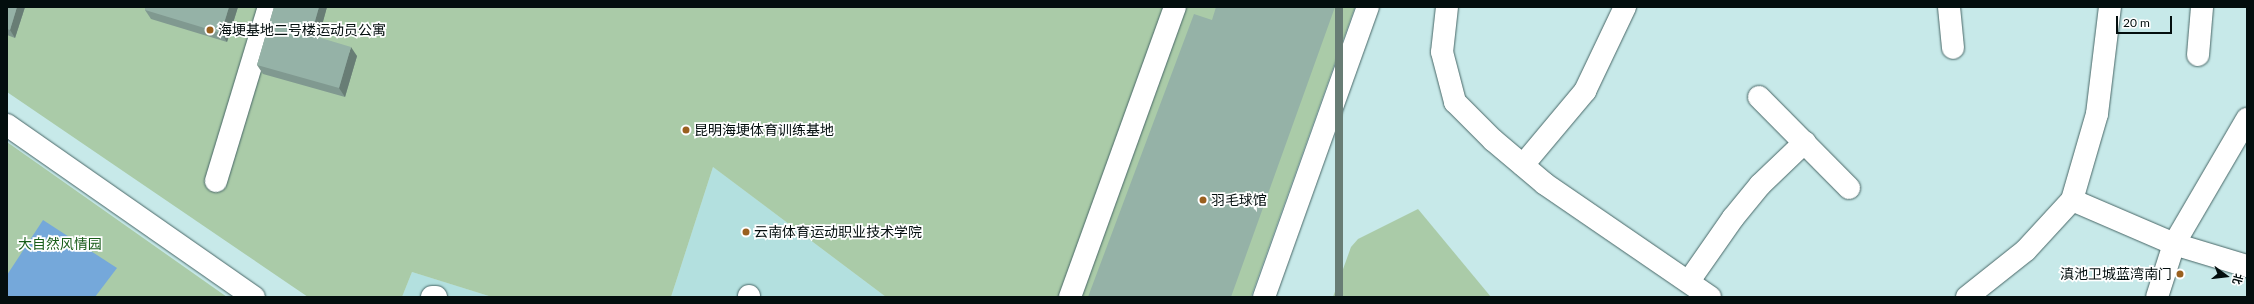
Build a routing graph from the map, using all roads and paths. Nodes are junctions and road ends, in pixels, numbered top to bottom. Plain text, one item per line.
1 (269, 7) edge
2 (1175, 7) edge
3 (1368, 7) edge
4 (1447, 7) edge
5 (1626, 7) edge
6 (1949, 7) edge
7 (2110, 7) edge
8 (2202, 7) edge
9 (1953, 48) dead end
10 (2198, 55) dead end
11 (1759, 97) dead end
12 (2247, 119) edge
13 (7, 125) edge
14 (1805, 142) junction
15 (1523, 164) junction
16 (216, 181) dead end
17 (1849, 188) dead end
18 (2072, 200) junction
19 (2174, 244) junction
20 (2247, 266) edge
21 (1689, 281) junction
22 (254, 297) edge
23 (432, 297) edge
24 (436, 297) edge
25 (1070, 297) edge
26 (1264, 297) edge
27 (1710, 297) edge
28 (1967, 297) edge
29 (2157, 297) edge

1 - 16 street
2 - 25 street
3 - 26 street
4 - 15 street
5 - 15 street
6 - 9 street
7 - 18 street
8 - 10 street
11 - 14 street
12 - 19 street
13 - 22 street
14 - 17 street
14 - 21 street
15 - 21 street
18 - 19 street
18 - 28 street
19 - 20 street
19 - 29 street
21 - 27 street
23 - 24 street

